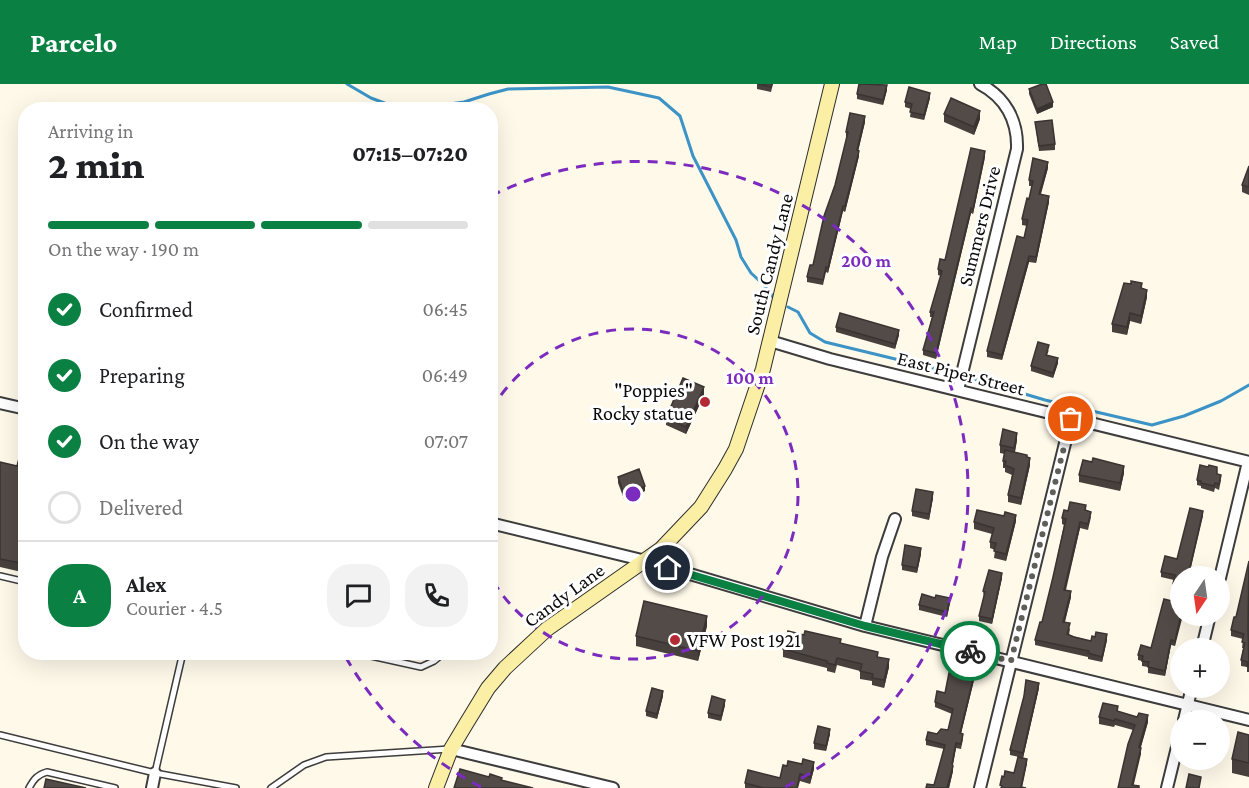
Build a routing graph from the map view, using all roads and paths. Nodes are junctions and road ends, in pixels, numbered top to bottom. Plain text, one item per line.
1 (832, 84) edge
2 (980, 84) edge
3 (770, 341) junction
4 (958, 390) junction
5 (0, 403) edge
6 (18, 407) edge
7 (1071, 419) junction
8 (1249, 462) edge
9 (895, 519) dead end
10 (498, 524) edge
11 (646, 561) junction
12 (1223, 566) edge
13 (0, 576) edge
14 (18, 580) edge
15 (865, 626) junction
16 (181, 660) edge
17 (389, 660) edge
18 (435, 660) edge
19 (1011, 661) junction
20 (1190, 698) edge
21 (1188, 705) junction
22 (1187, 710) edge
23 (1249, 720) edge
24 (0, 735) edge
25 (451, 749) junction
26 (1171, 770) edge
27 (155, 773) junction
28 (29, 788) edge
29 (115, 788) edge
30 (152, 788) edge
31 (236, 788) edge
32 (271, 788) edge
33 (436, 788) edge
34 (613, 788) edge
35 (980, 788) edge
36 (1167, 788) edge

1 - 3 main road, South Candy Lane
2 - 4 street, Summers Drive
3 - 4 street, East Piper Street
3 - 11 main road, South Candy Lane
4 - 7 street, East Piper Street
5 - 6 street
7 - 8 street, East Piper Street
7 - 19 street
8 - 12 street
9 - 15 street
10 - 11 street
11 - 15 street
11 - 25 main road, Candy Lane
13 - 14 lane
15 - 19 street
16 - 27 lane
17 - 18 lane
19 - 21 street
19 - 35 street
20 - 21 street
21 - 22 street
21 - 23 street
24 - 27 lane
25 - 32 lane
25 - 33 main road, Candy Lane
25 - 34 street
26 - 36 street
27 - 30 street
27 - 31 lane
28 - 29 lane

